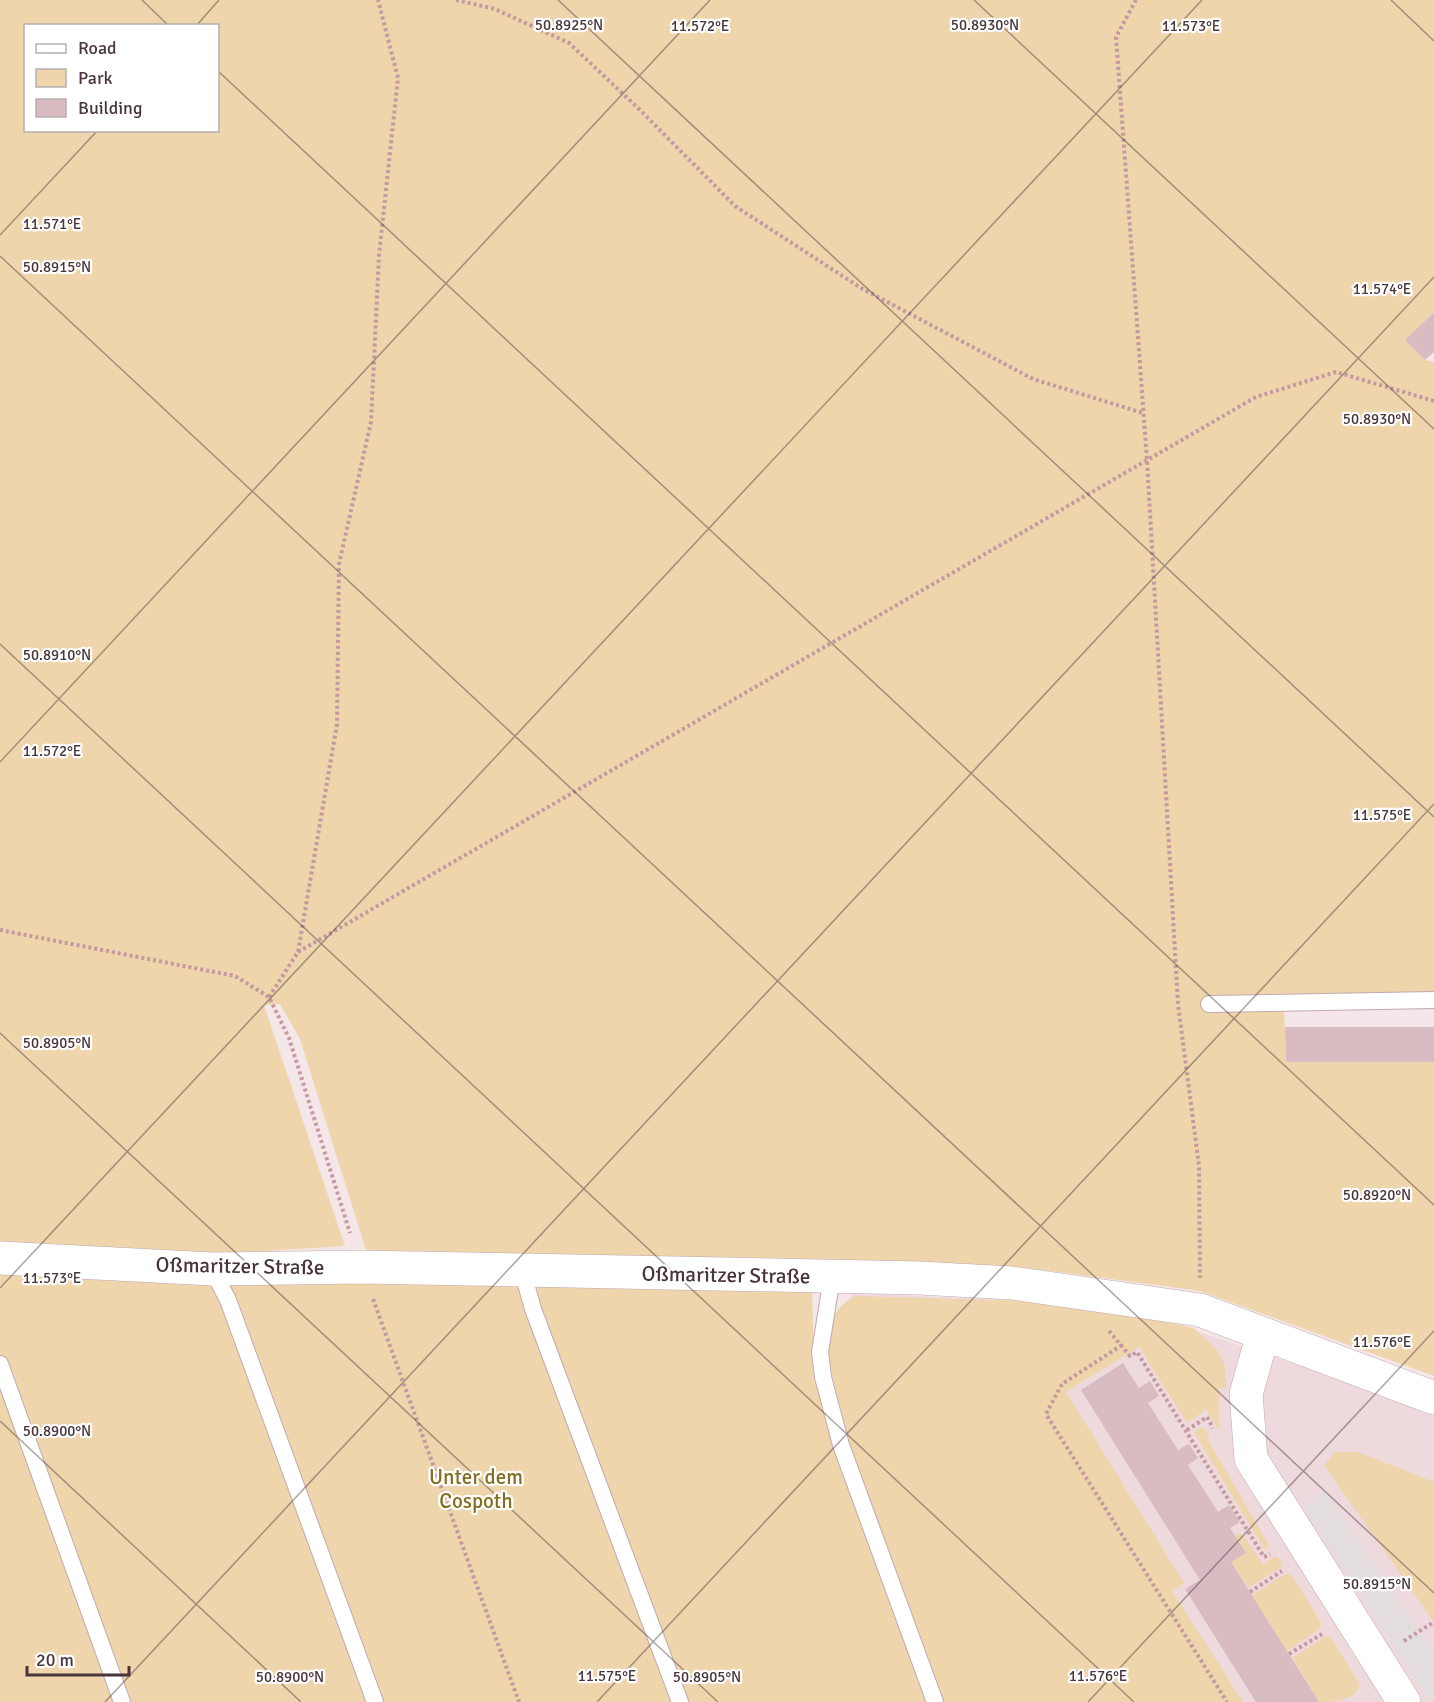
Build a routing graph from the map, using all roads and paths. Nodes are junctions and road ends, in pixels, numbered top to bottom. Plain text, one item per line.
1 (378, 0) edge
2 (456, 0) edge
3 (1136, 0) edge
4 (1434, 401) edge
5 (1143, 413) junction
6 (1147, 460) junction
7 (0, 930) edge
8 (298, 952) junction
9 (268, 997) junction
10 (1434, 1000) edge
11 (1209, 1004) dead end
12 (0, 1258) edge
13 (361, 1267) junction
14 (212, 1269) junction
15 (522, 1270) junction
16 (832, 1277) junction
17 (1200, 1310) junction
18 (1107, 1329) dead end
19 (1263, 1334) junction
20 (1122, 1345) junction
21 (0, 1364) edge
22 (1434, 1398) edge
23 (1187, 1430) junction
24 (1216, 1433) dead end
25 (1272, 1552) dead end
26 (1292, 1565) dead end
27 (1250, 1592) dead end
28 (1324, 1634) dead end
29 (1289, 1654) dead end
30 (122, 1702) edge
31 (375, 1702) edge
32 (519, 1702) edge
33 (680, 1702) edge
34 (935, 1702) edge
35 (1227, 1702) edge
36 (1404, 1702) edge

1 - 8 path
2 - 5 path
3 - 5 path
4 - 6 path
5 - 6 path
6 - 8 path
6 - 17 path
7 - 9 path
8 - 9 path
9 - 13 path
10 - 11 lane
12 - 14 street, Oßmaritzer Straße
13 - 14 street, Oßmaritzer Straße
13 - 15 street, Oßmaritzer Straße
13 - 32 path
14 - 31 lane
15 - 16 street, Oßmaritzer Straße
15 - 33 lane
16 - 17 street, Oßmaritzer Straße
16 - 34 lane
17 - 19 street, Oßmaritzer Straße
18 - 20 path
19 - 22 street, Oßmaritzer Straße
19 - 36 street
20 - 23 path
20 - 35 path
21 - 30 lane
23 - 24 path
23 - 25 path
26 - 27 path
28 - 29 path

